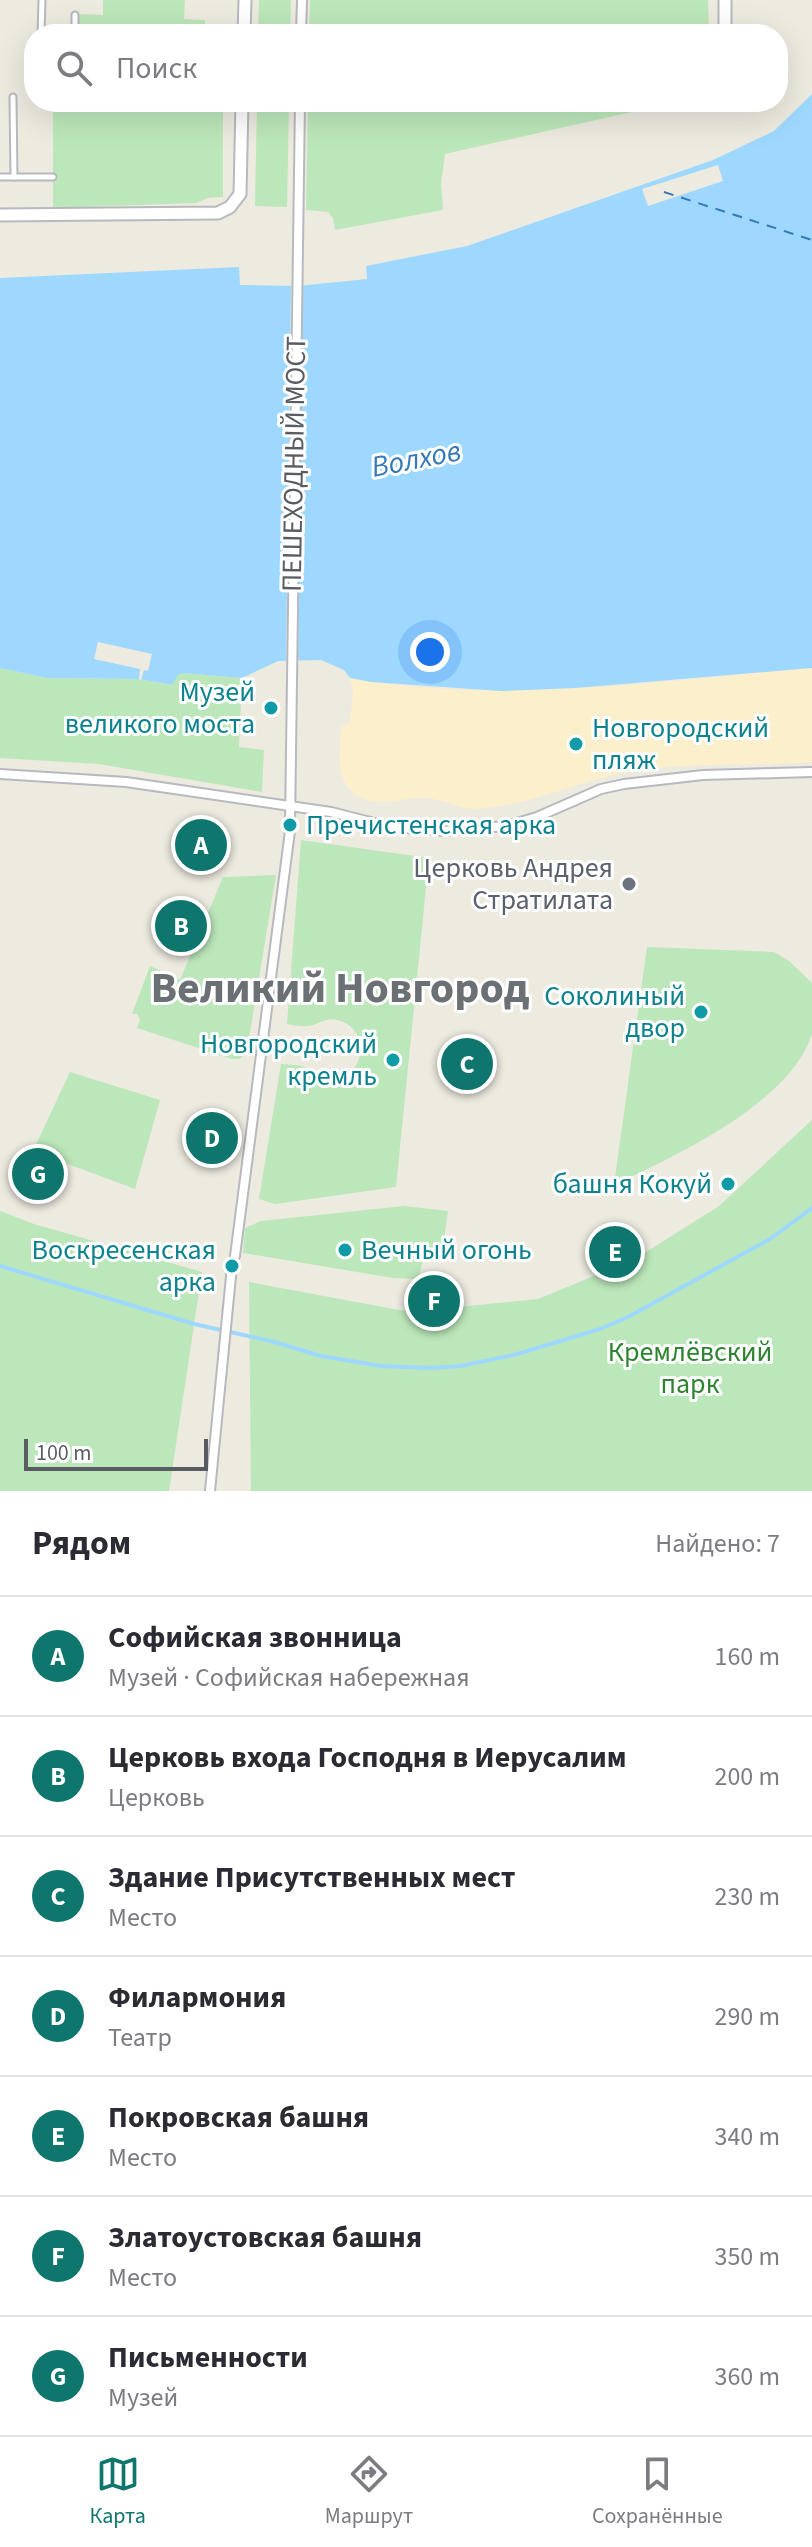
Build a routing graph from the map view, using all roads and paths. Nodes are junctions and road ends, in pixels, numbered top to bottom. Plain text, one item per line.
1 (42, 0) edge
2 (245, 0) edge
3 (302, 0) edge
4 (725, 0) edge
5 (75, 15) dead end
6 (41, 24) edge
7 (75, 24) edge
8 (244, 24) edge
9 (301, 24) edge
10 (725, 24) edge
11 (13, 97) dead end
12 (242, 112) edge
13 (300, 112) edge
14 (0, 177) edge
15 (14, 177) junction
16 (53, 177) dead end
17 (0, 215) edge
18 (812, 772) edge
19 (0, 774) edge
20 (291, 806) junction
21 (210, 1491) edge

1 - 6 lane
2 - 8 street
3 - 9 street
4 - 10 street
5 - 7 lane
11 - 15 lane
12 - 17 street
13 - 20 street, ПЕШЕХОДНЫЙ МОСТ
14 - 15 lane
15 - 16 lane
18 - 20 street
19 - 20 street
20 - 21 street, ПЕШЕХОДНЫЙ МОСТ

